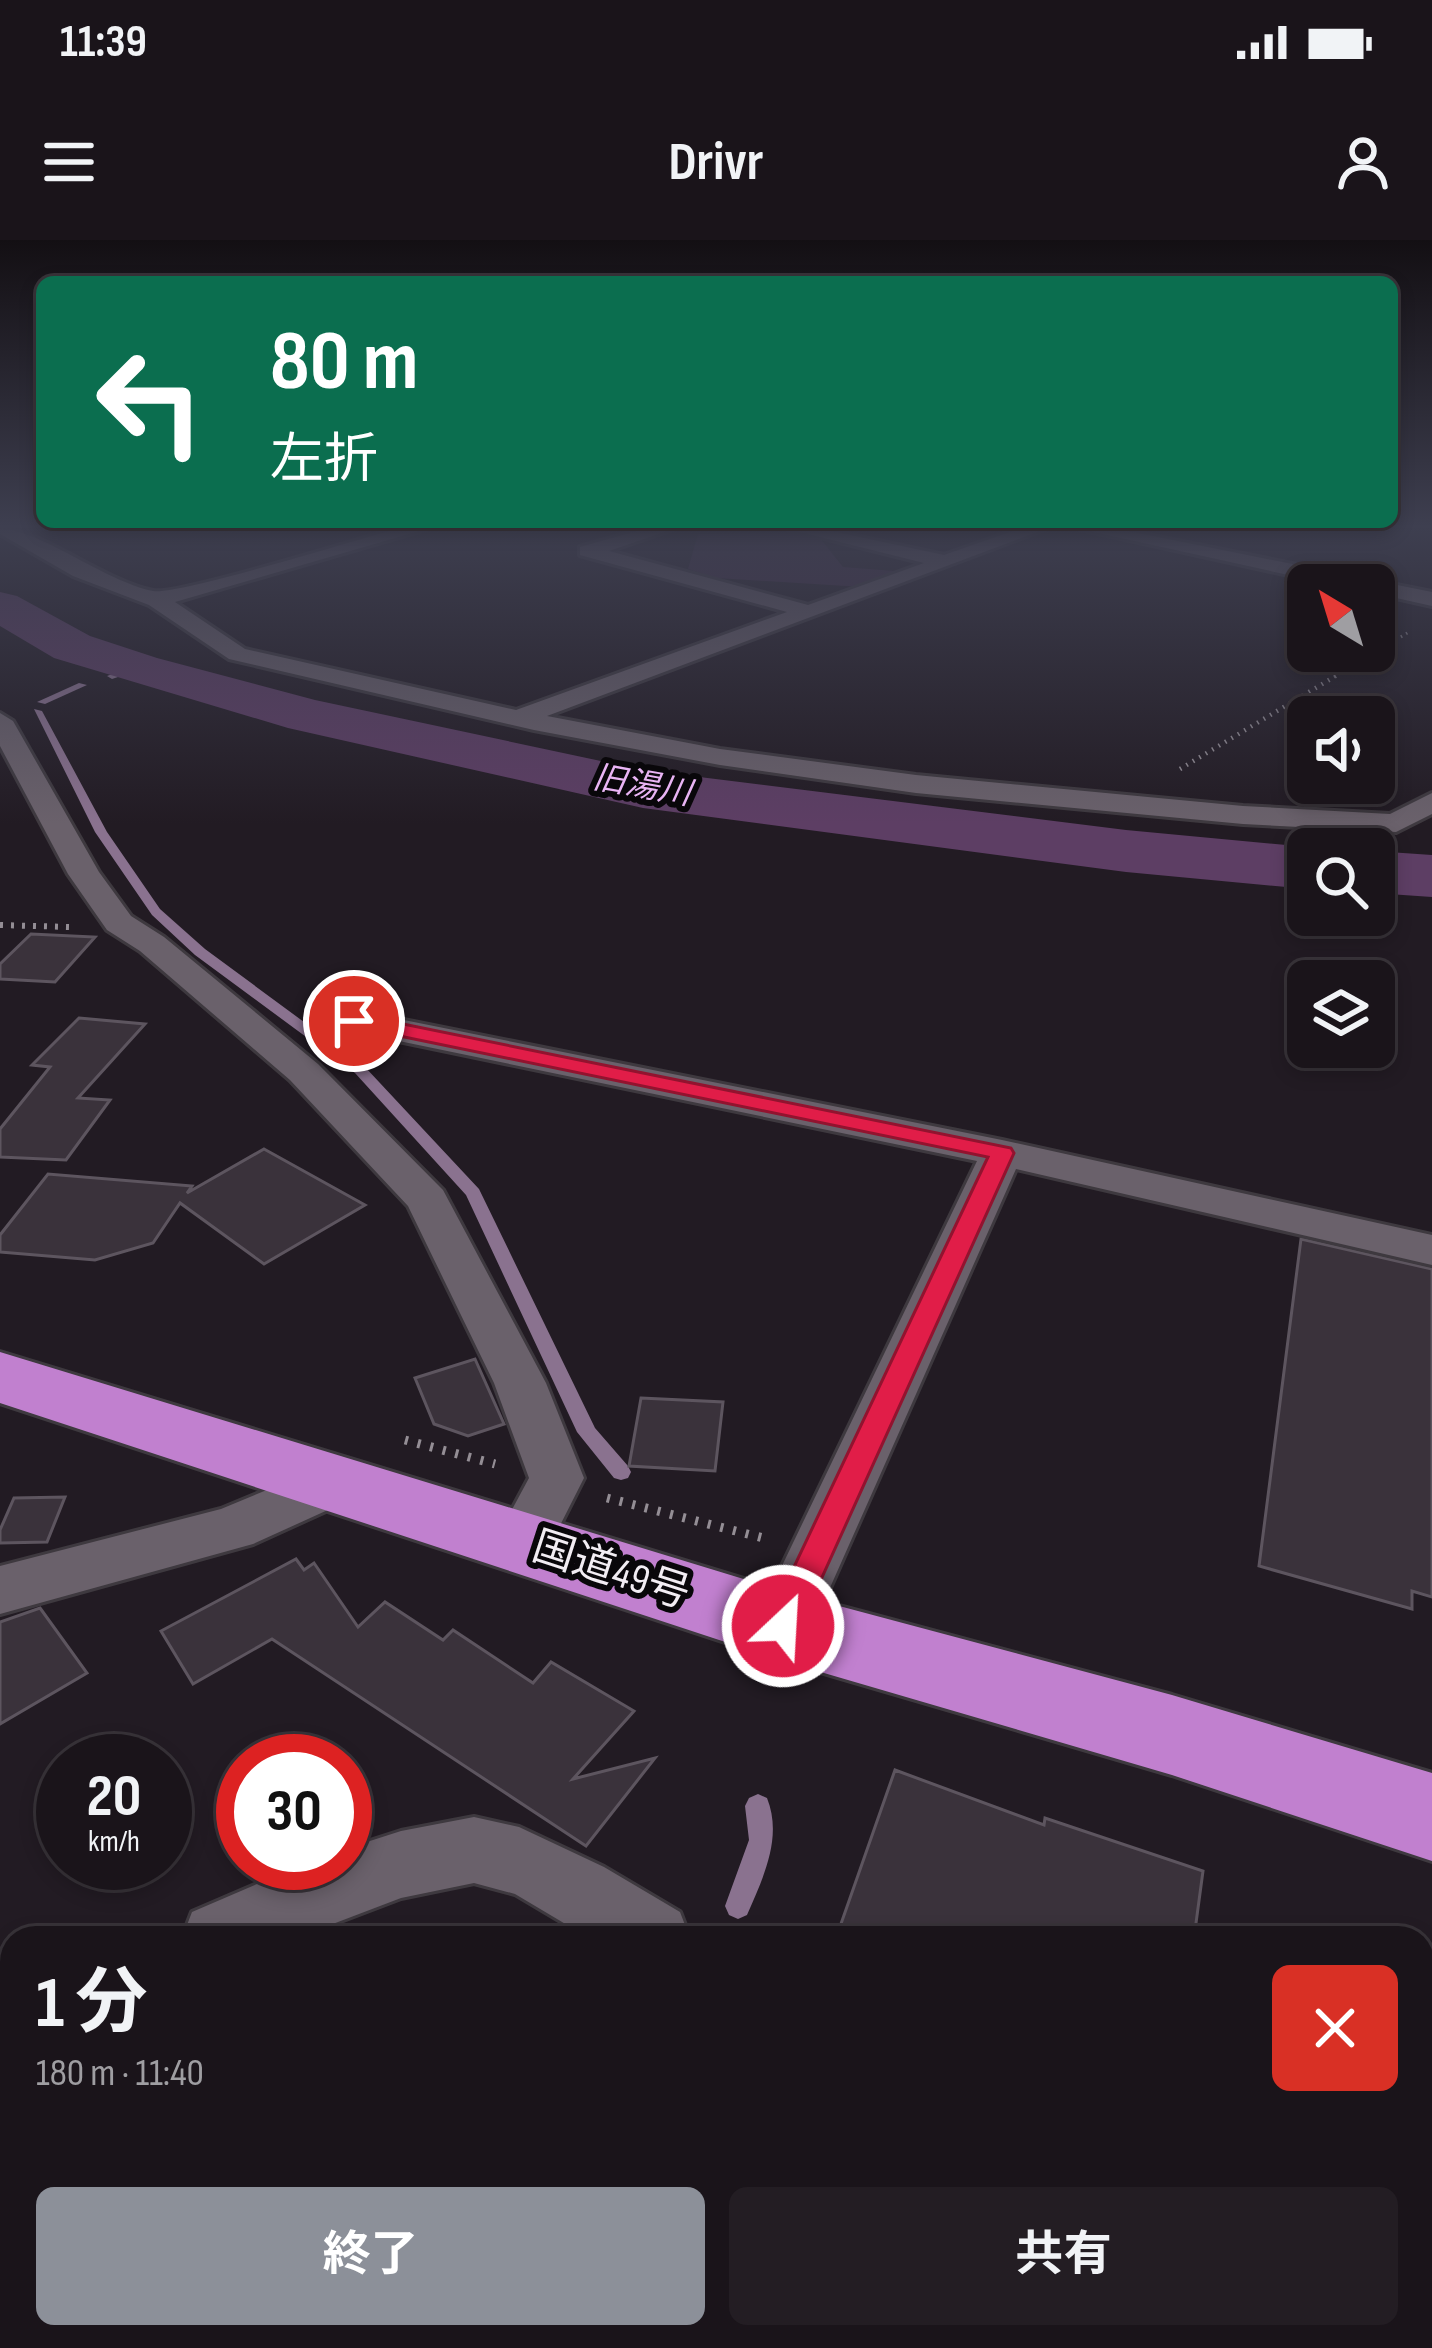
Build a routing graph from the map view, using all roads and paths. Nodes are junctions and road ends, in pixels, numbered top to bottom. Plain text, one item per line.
1 (198, 627) edge
2 (763, 627) edge
3 (1413, 630) dead end
4 (518, 718) junction
5 (0, 721) edge
6 (1432, 802) edge
7 (1122, 803) junction
8 (118, 922) junction
9 (0, 925) edge
10 (354, 1021) dead end
11 (1002, 1153) junction
12 (1432, 1250) edge
13 (0, 1377) edge
14 (332, 1484) junction
15 (589, 1493) dead end
16 (773, 1540) dead end
17 (523, 1543) junction
18 (0, 1590) edge
19 (783, 1626) junction
20 (1432, 1817) edge
21 (248, 1926) edge
22 (634, 1926) edge

1 - 4 street
2 - 4 street
3 - 7 path
4 - 7 street
5 - 8 street
6 - 7 street
8 - 9 path
8 - 17 street
10 - 11 street
11 - 12 street
11 - 19 street
13 - 14 highway, 国道49号
14 - 17 highway, 国道49号
14 - 18 street
15 - 16 path
17 - 19 highway, 国道49号
19 - 20 highway, 国道49号
21 - 22 street

